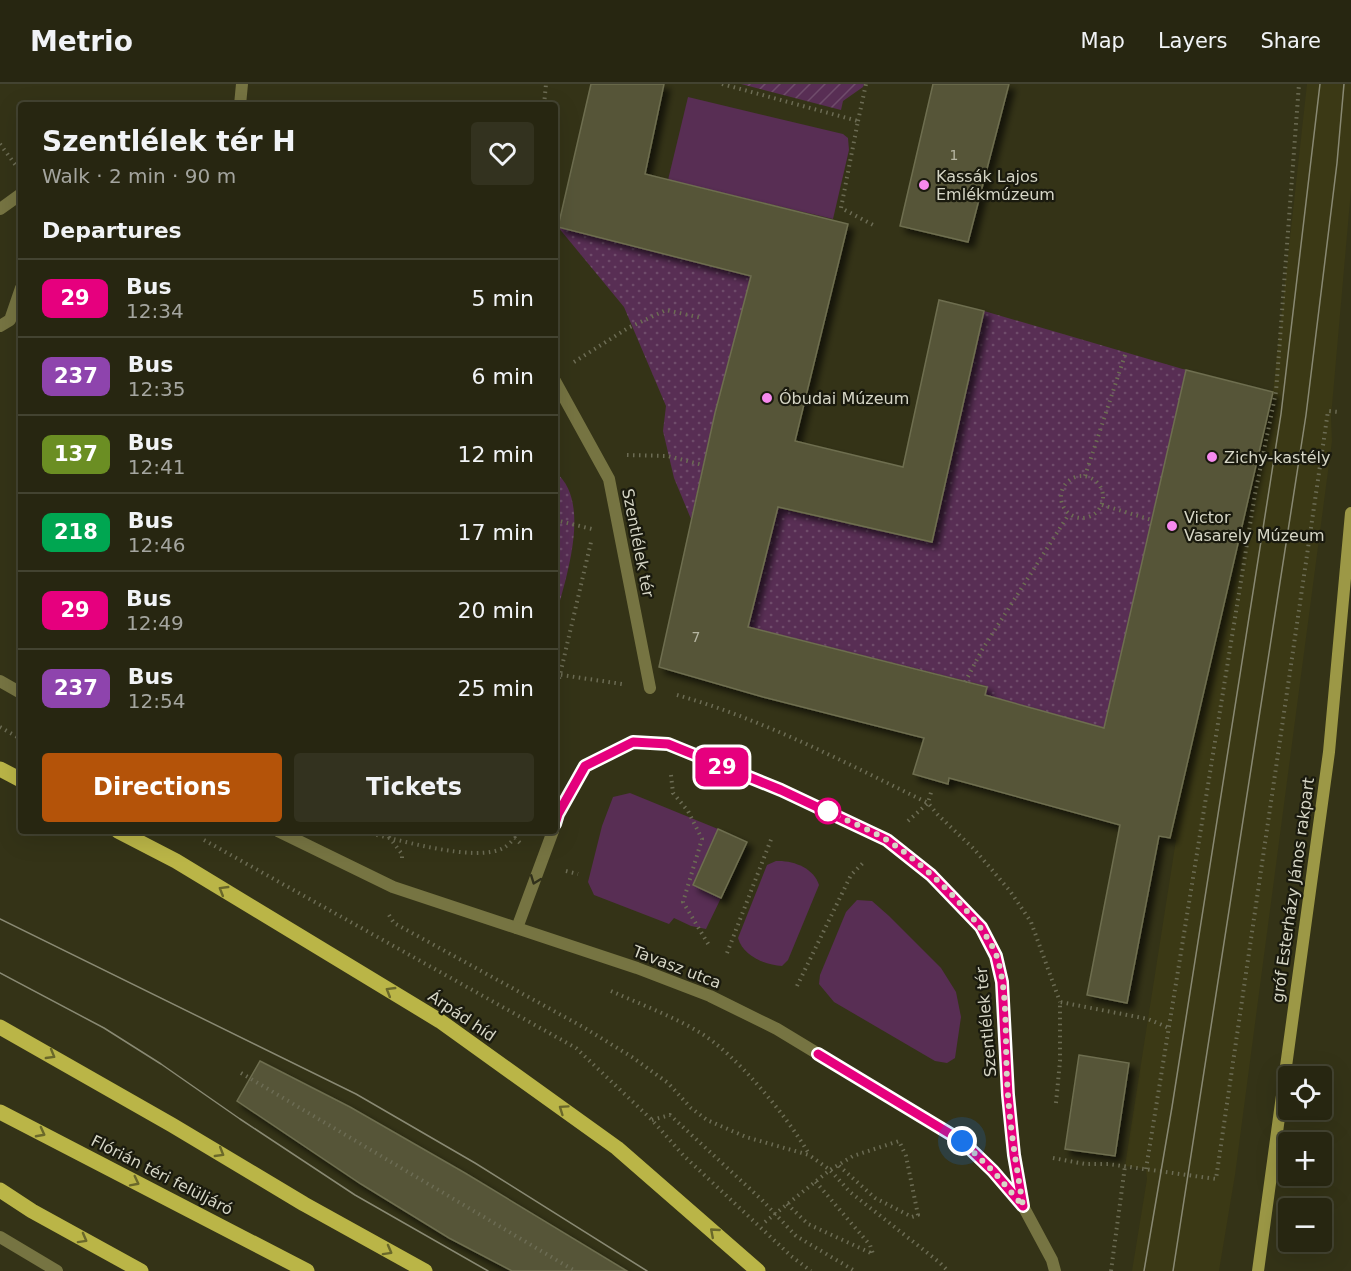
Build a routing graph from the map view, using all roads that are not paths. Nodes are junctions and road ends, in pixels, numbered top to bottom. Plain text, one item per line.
1 (243, 84) edge
2 (240, 102) edge
3 (18, 196) edge
4 (0, 209) edge
5 (18, 297) edge
6 (0, 326) edge
7 (558, 387) edge
8 (1351, 513) edge
9 (0, 681) edge
10 (650, 688) road end
11 (18, 691) edge
12 (0, 769) edge
13 (18, 778) edge
14 (558, 814) edge
15 (124, 834) edge
16 (284, 834) edge
17 (552, 834) edge
18 (517, 928) junction
19 (0, 1027) edge
20 (0, 1112) edge
21 (0, 1190) edge
22 (1023, 1206) junction
23 (0, 1237) edge
24 (57, 1271) edge
25 (141, 1271) edge
26 (307, 1271) edge
27 (425, 1271) edge
28 (758, 1271) edge
29 (1055, 1271) edge
30 (1257, 1271) edge

1 - 2 street
3 - 4 street
5 - 6 street
7 - 10 street, Szentlélek tér
8 - 30 main road, gróf Esterházy János rakpart
9 - 11 street
12 - 13 main road
14 - 22 street, Szentlélek tér
28 -> 15 main road, Árpád híd
16 - 18 street, Tavasz utca
17 -> 18 street
18 - 22 street, Tavasz utca
19 -> 27 main road
20 -> 26 main road, Flórián téri felüljáró
21 -> 25 main road
22 - 29 street
23 - 24 street

